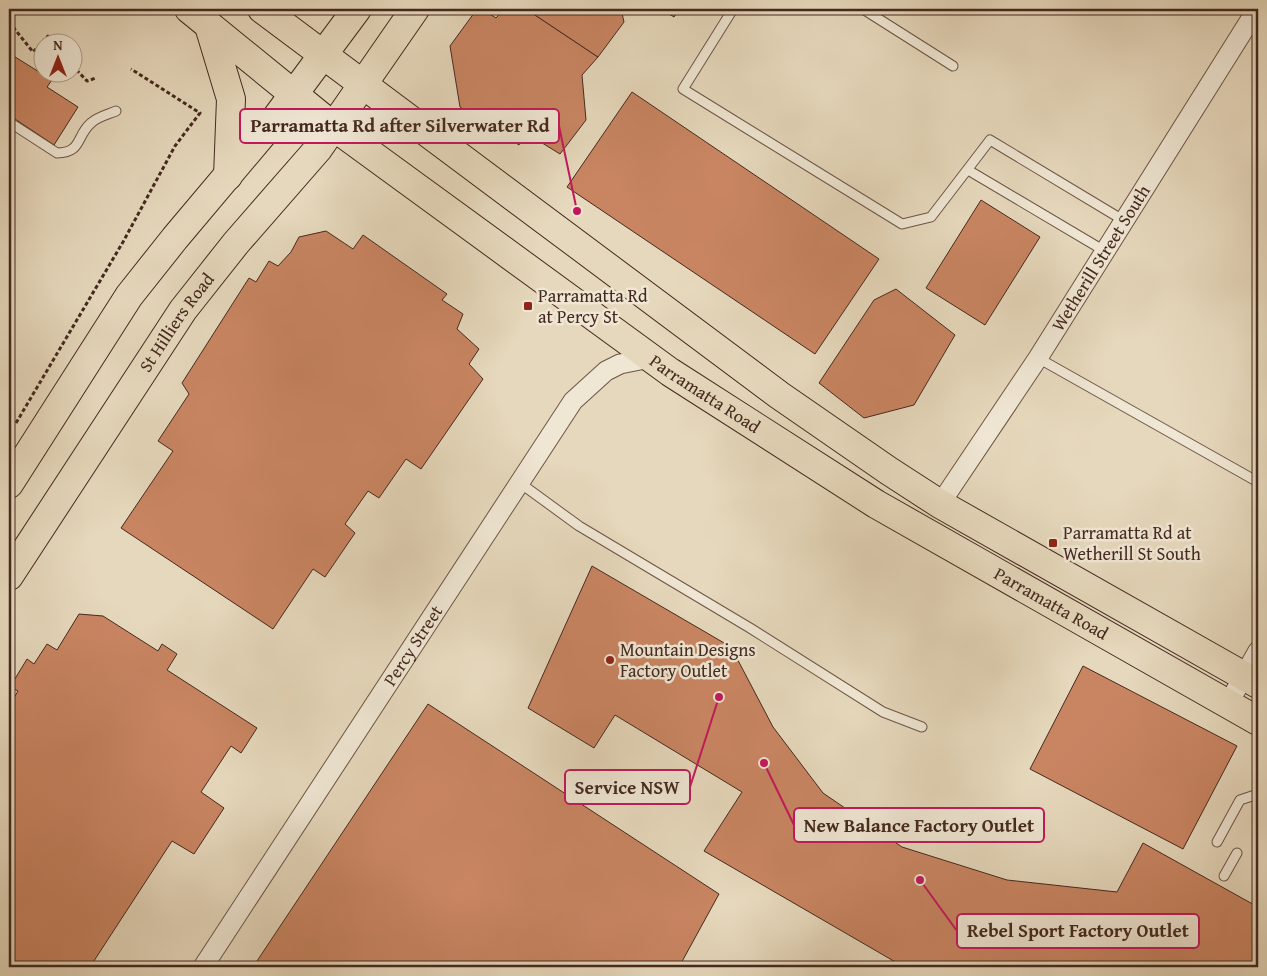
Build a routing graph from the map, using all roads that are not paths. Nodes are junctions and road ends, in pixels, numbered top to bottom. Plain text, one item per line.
1 (262, 9) edge
2 (356, 9) edge
3 (416, 9) edge
4 (733, 9) edge
5 (863, 9) edge
6 (1256, 16) edge
7 (199, 17) edge
8 (324, 56) junction
9 (954, 66) dead end
10 (364, 85) junction
11 (294, 94) junction
12 (116, 111) dead end
13 (9, 122) edge
14 (334, 127) junction
15 (968, 170) junction
16 (228, 176) junction
17 (1123, 220) junction
18 (1103, 250) junction
19 (650, 358) junction
20 (1038, 358) junction
21 (1258, 482) edge
22 (520, 483) junction
23 (9, 484) edge
24 (940, 504) junction
25 (9, 576) edge
26 (1258, 651) edge
27 (1251, 680) edge
28 (1228, 704) junction
29 (1258, 720) edge
30 (922, 727) dead end
31 (1258, 794) edge
32 (1217, 842) dead end
33 (1237, 853) dead end
34 (1224, 876) dead end
35 (203, 967) edge

1 - 8 highway, Parramatta Road
2 - 8 highway
3 - 10 highway, St Hilliers Road
4 - 15 lane
5 - 9 lane
6 - 17 street, Wetherill Street South
7 - 11 highway, Parramatta Road
7 - 16 highway
8 - 10 highway, Parramatta Road
8 - 11 highway
10 - 14 highway, St Hilliers Road
10 - 24 highway, Parramatta Road
11 - 14 highway, Parramatta Road
11 - 16 highway
12 - 13 lane
14 - 19 highway, Parramatta Road
14 - 25 highway, St Hilliers Road
15 - 17 lane
15 - 18 lane
16 - 23 highway
17 - 18 street, Wetherill Street South
18 - 20 street, Wetherill Street South
19 - 22 street, Percy Street
19 - 28 highway, Parramatta Road
20 - 21 lane
20 - 24 street, Wetherill Street South
22 - 30 lane
22 - 35 street, Percy Street
24 - 27 highway, Parramatta Road
26 - 27 street
27 - 28 street
28 - 29 highway, Parramatta Road
31 - 32 lane
33 - 34 lane

